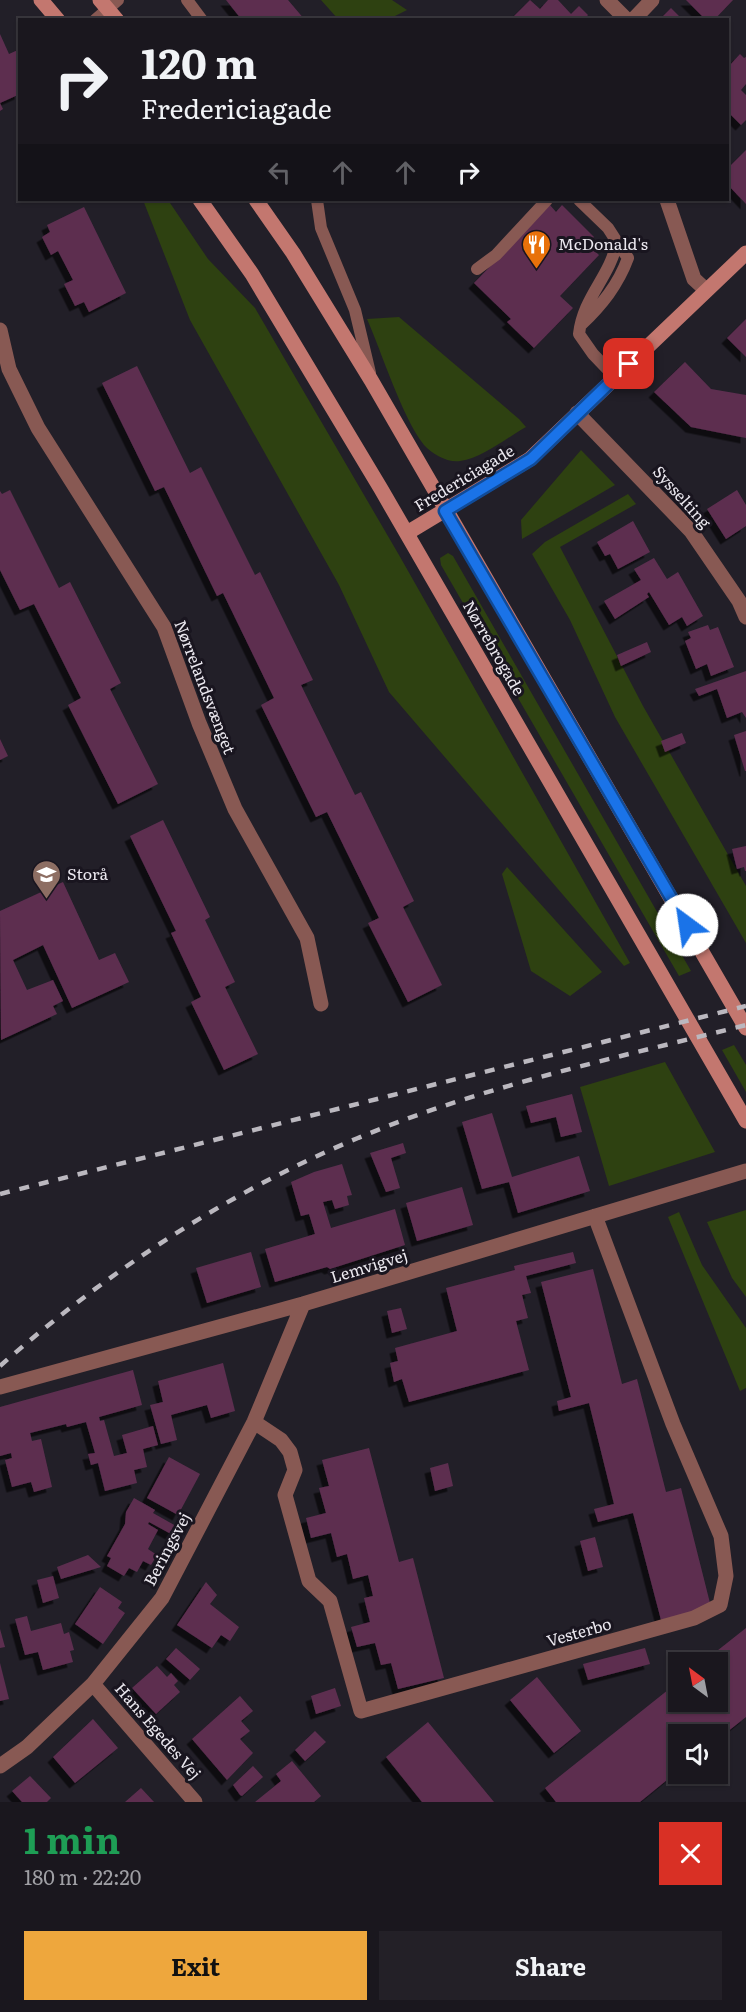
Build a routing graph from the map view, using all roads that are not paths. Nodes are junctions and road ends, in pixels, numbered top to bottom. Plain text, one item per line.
1 (41, 0) edge
2 (187, 0) edge
3 (607, 0) edge
4 (652, 0) edge
5 (111, 7) edge
6 (56, 18) edge
7 (97, 18) edge
8 (200, 18) edge
9 (625, 18) edge
10 (635, 18) edge
11 (201, 201) edge
12 (257, 201) edge
13 (317, 201) edge
14 (546, 201) edge
15 (580, 201) edge
16 (667, 201) edge
17 (746, 253) edge
18 (477, 269) dead end
19 (706, 290) junction
20 (0, 330) edge
21 (615, 376) junction
22 (371, 380) junction
23 (577, 412) junction
24 (445, 511) junction
25 (407, 533) junction
26 (746, 617) edge
27 (321, 1004) dead end
28 (746, 1028) edge
29 (746, 1121) edge
30 (746, 1171) edge
31 (595, 1216) junction
32 (303, 1304) junction
33 (0, 1387) edge
34 (254, 1422) junction
35 (93, 1684) junction
36 (0, 1766) edge
37 (195, 1802) edge

1 - 6 street
2 - 8 lane
3 - 9 street
4 - 10 street
5 - 7 lane
11 - 25 street, Nørrebrogade
12 - 22 street, Nørrebrogade
13 - 22 lane
14 - 18 lane
15 - 21 lane
16 - 19 street
17 - 19 street, Fredericiagade
19 - 21 street, Fredericiagade
20 - 27 street, Nørrelandsvænget
21 - 23 street, Fredericiagade
22 - 24 street, Nørrebrogade
23 - 24 street, Fredericiagade
23 - 26 street, Sysselting
24 - 25 street, Fredericiagade
24 - 28 street, Nørrebrogade
25 - 29 street, Nørrebrogade
30 - 31 street, Lemvigvej
31 - 32 street, Lemvigvej
31 - 34 street, Vesterbo
32 - 33 street, Lemvigvej
32 - 34 street, Beringsvej
34 - 35 street, Beringsvej
35 - 36 street, Beringsvej
35 - 37 street, Hans Egedes Vej

